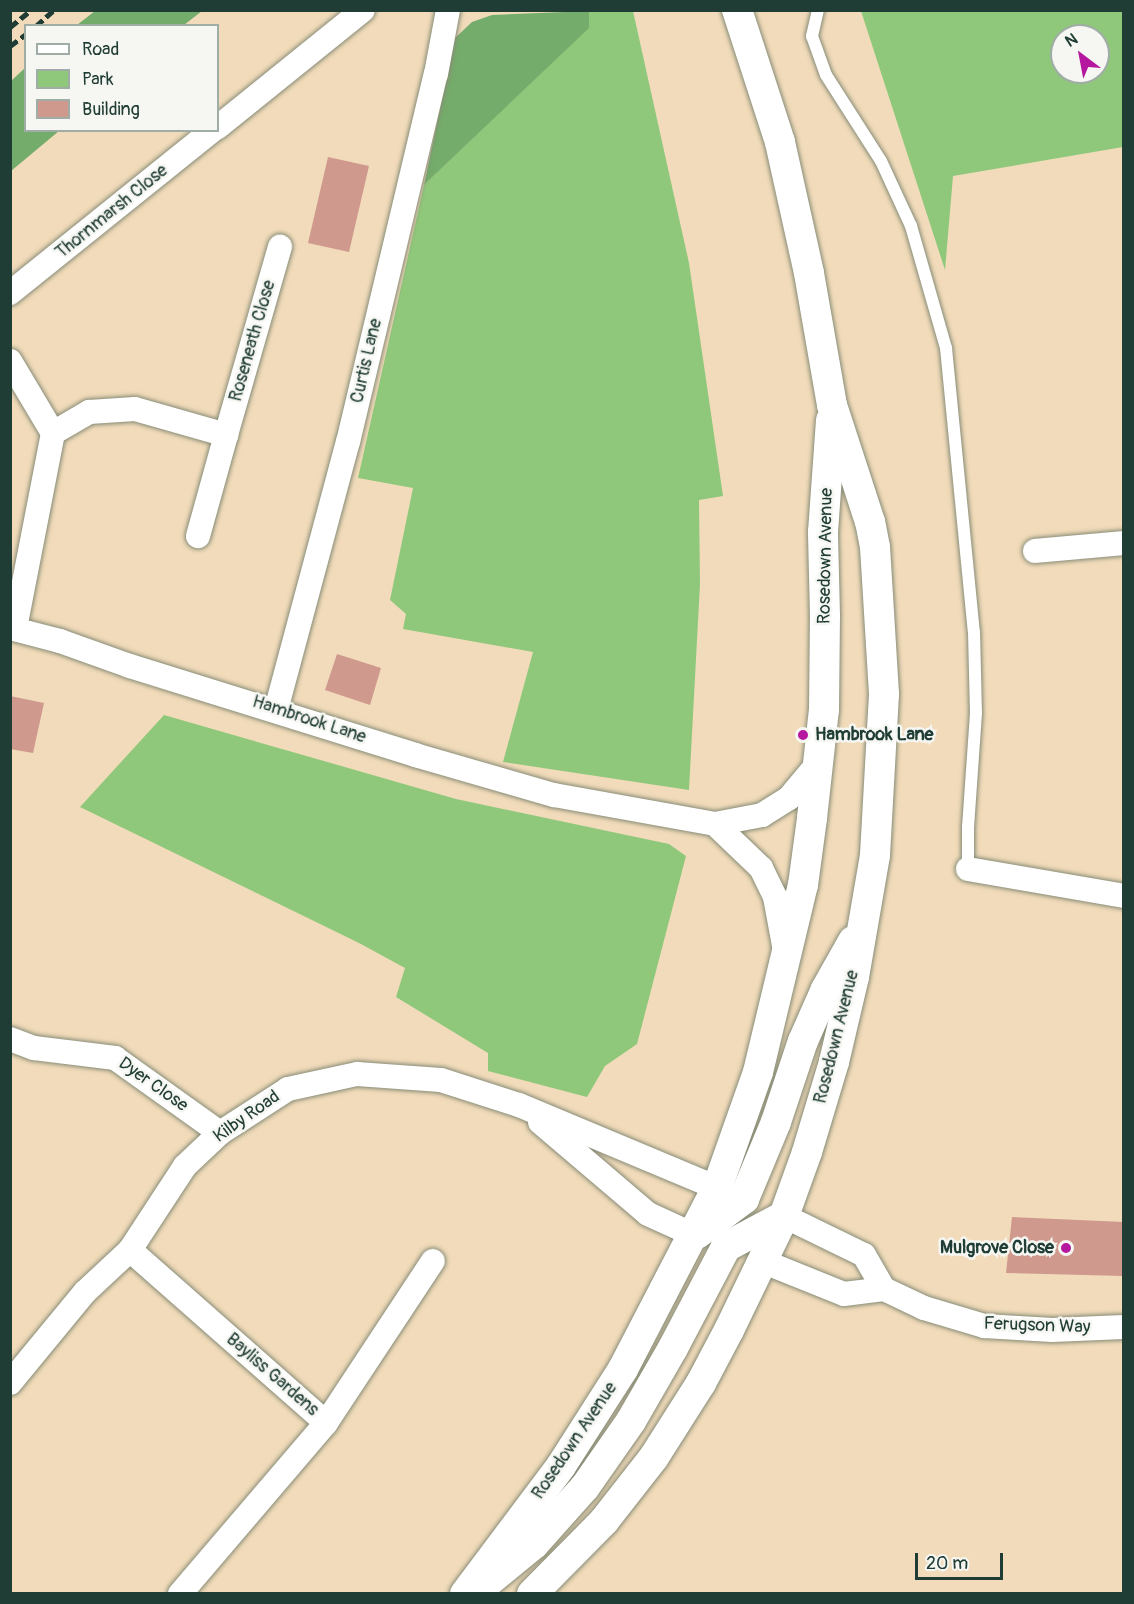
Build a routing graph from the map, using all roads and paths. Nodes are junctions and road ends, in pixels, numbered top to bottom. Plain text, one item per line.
1 (363, 10) edge
2 (448, 10) edge
3 (737, 10) edge
4 (818, 10) edge
5 (219, 126) edge
6 (211, 132) edge
7 (280, 247) dead end
8 (10, 293) edge
9 (10, 361) edge
10 (832, 405) junction
11 (53, 433) junction
12 (226, 435) junction
13 (198, 536) dead end
14 (1124, 543) edge
15 (1035, 551) dead end
16 (13, 628) edge
17 (276, 710) junction
18 (819, 762) junction
19 (716, 824) junction
20 (968, 869) joint
21 (1124, 896) edge
22 (863, 922) junction
23 (787, 958) junction
24 (10, 1039) edge
25 (519, 1105) junction
26 (220, 1133) junction
27 (730, 1194) junction
28 (784, 1216) junction
29 (694, 1235) junction
30 (726, 1247) junction
31 (130, 1250) junction
32 (433, 1262) dead end
33 (762, 1262) junction
34 (884, 1289) junction
35 (1124, 1327) edge
36 (10, 1383) edge
37 (326, 1423) junction
38 (180, 1593) edge
39 (465, 1593) edge
40 (474, 1593) edge
41 (532, 1593) edge

1 - 5 street
2 - 17 street, Curtis Lane
3 - 10 street, Rosedown Avenue
4 - 20 lane
6 - 8 street, Thornmarsh Close
7 - 12 street, Roseneath Close
9 - 11 street
10 - 18 street, Rosedown Avenue
10 - 22 street, Rosedown Avenue
11 - 12 street
11 - 16 street
12 - 13 street, Roseneath Close
14 - 15 street
16 - 17 street, Hambrook Lane
17 - 19 street, Hambrook Lane
18 - 19 street, Hambrook Lane
18 - 23 street, Rosedown Avenue
19 - 23 street
20 - 21 street
22 - 27 street
22 - 28 street, Rosedown Avenue
23 - 27 street, Rosedown Avenue
24 - 26 street, Dyer Close
25 - 26 street, Kilby Road
25 - 27 street, Kilby Road
25 - 29 street, Kilby Road
26 - 31 street, Kilby Road
27 - 28 street
27 - 29 street
28 - 30 street
28 - 33 street, Rosedown Avenue
28 - 34 street
29 - 30 street
29 - 39 street, Rosedown Avenue
30 - 33 street
30 - 40 street
31 - 36 street, Kilby Road
31 - 37 street, Bayliss Gardens
32 - 37 street
33 - 34 street
33 - 41 street, Rosedown Avenue
34 - 35 street, Ferugson Way
37 - 38 street, Bayliss Gardens

